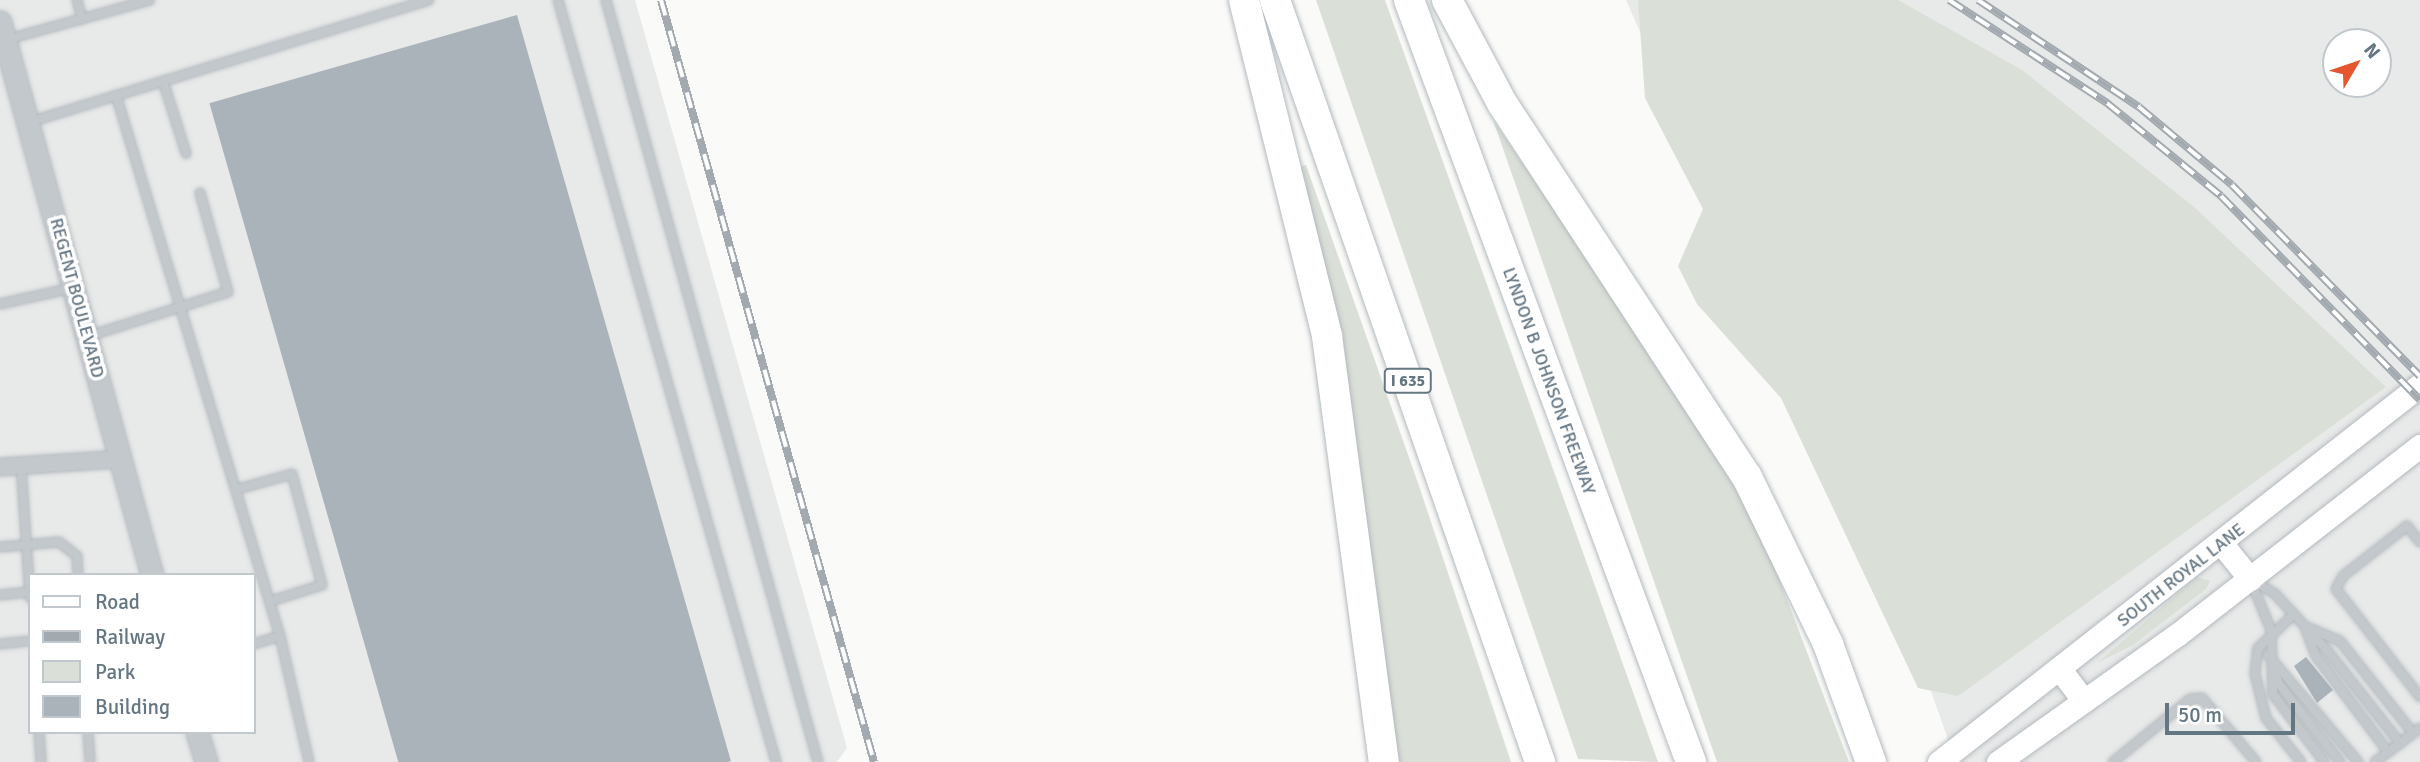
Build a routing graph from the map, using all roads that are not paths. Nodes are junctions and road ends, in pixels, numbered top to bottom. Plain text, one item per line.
1 (77, 0) edge
2 (150, 0) edge
3 (429, 0) edge
4 (558, 0) edge
5 (606, 0) edge
6 (1244, 0) edge
7 (1275, 0) edge
8 (1409, 0) edge
9 (1447, 0) edge
10 (82, 19) junction
11 (3, 31) edge
12 (163, 81) junction
13 (116, 96) junction
14 (30, 122) junction
15 (186, 153) dead end
16 (200, 193) dead end
17 (74, 288) junction
18 (0, 304) edge
19 (184, 306) junction
20 (88, 336) junction
21 (2420, 385) edge
22 (2420, 446) edge
23 (119, 459) junction
24 (21, 465) junction
25 (0, 467) edge
26 (238, 489) junction
27 (2420, 542) edge
28 (2222, 544) junction
29 (26, 545) junction
30 (0, 547) edge
31 (78, 573) edge
32 (151, 573) edge
33 (28, 576) edge
34 (2250, 579) junction
35 (28, 592) edge
36 (0, 595) edge
37 (271, 601) junction
38 (2294, 614) junction
39 (2305, 627) junction
40 (2271, 630) junction
41 (281, 636) junction
42 (28, 641) edge
43 (256, 643) edge
44 (0, 644) edge
45 (2268, 655) junction
46 (2059, 668) junction
47 (2420, 697) edge
48 (2084, 701) junction
49 (2416, 730) edge
50 (39, 734) edge
51 (88, 734) edge
52 (198, 734) edge
53 (2400, 743) junction
54 (2388, 752) junction
55 (41, 762) edge
56 (90, 762) edge
57 (206, 762) edge
58 (309, 762) edge
59 (776, 762) edge
60 (818, 762) edge
61 (1384, 762) edge
62 (1539, 762) edge
63 (1691, 762) edge
64 (1871, 762) edge
65 (1939, 762) edge
66 (1998, 762) edge
67 (2113, 762) edge
68 (2256, 762) edge
69 (2301, 762) edge
70 (2324, 762) edge
71 (2340, 762) edge
72 (2358, 762) edge
73 (2375, 762) edge

1 - 10 lane
2 - 10 lane
3 - 12 lane
4 - 59 lane
5 - 60 lane
6 - 61 highway
7 - 62 highway, I 635
8 - 63 highway, LYNDON B JOHNSON FREEWAY
9 - 64 highway
10 - 11 lane
11 - 14 street, REGENT BOULEVARD
12 - 13 lane
12 - 15 lane
13 - 14 lane
13 - 19 lane
14 - 17 street, REGENT BOULEVARD
16 - 19 lane
17 - 18 lane
17 - 20 street, REGENT BOULEVARD
19 - 20 lane
19 - 26 lane
20 - 23 street, REGENT BOULEVARD
21 - 28 main road, SOUTH ROYAL LANE
22 - 34 main road
23 - 24 street
23 - 32 street, REGENT BOULEVARD
24 - 25 street
24 - 29 lane
26 - 37 lane
26 - 37 lane
27 - 47 lane
28 - 34 main road
28 - 46 main road, SOUTH ROYAL LANE
29 - 30 lane
29 - 31 lane
29 - 33 lane
34 - 38 lane
34 - 40 lane
34 - 48 main road
35 - 36 lane
37 - 41 lane
38 - 39 lane
38 - 40 lane
39 - 49 lane
39 - 53 lane
39 - 54 lane
40 - 45 lane
40 - 69 lane
41 - 43 lane
41 - 58 lane
42 - 44 lane
45 - 70 lane
45 - 71 lane
45 - 72 lane
46 - 48 main road
46 - 65 main road, SOUTH ROYAL LANE
48 - 66 main road
49 - 53 lane
50 - 55 lane
51 - 56 lane
52 - 57 street
53 - 54 lane
54 - 73 lane
67 - 68 lane

